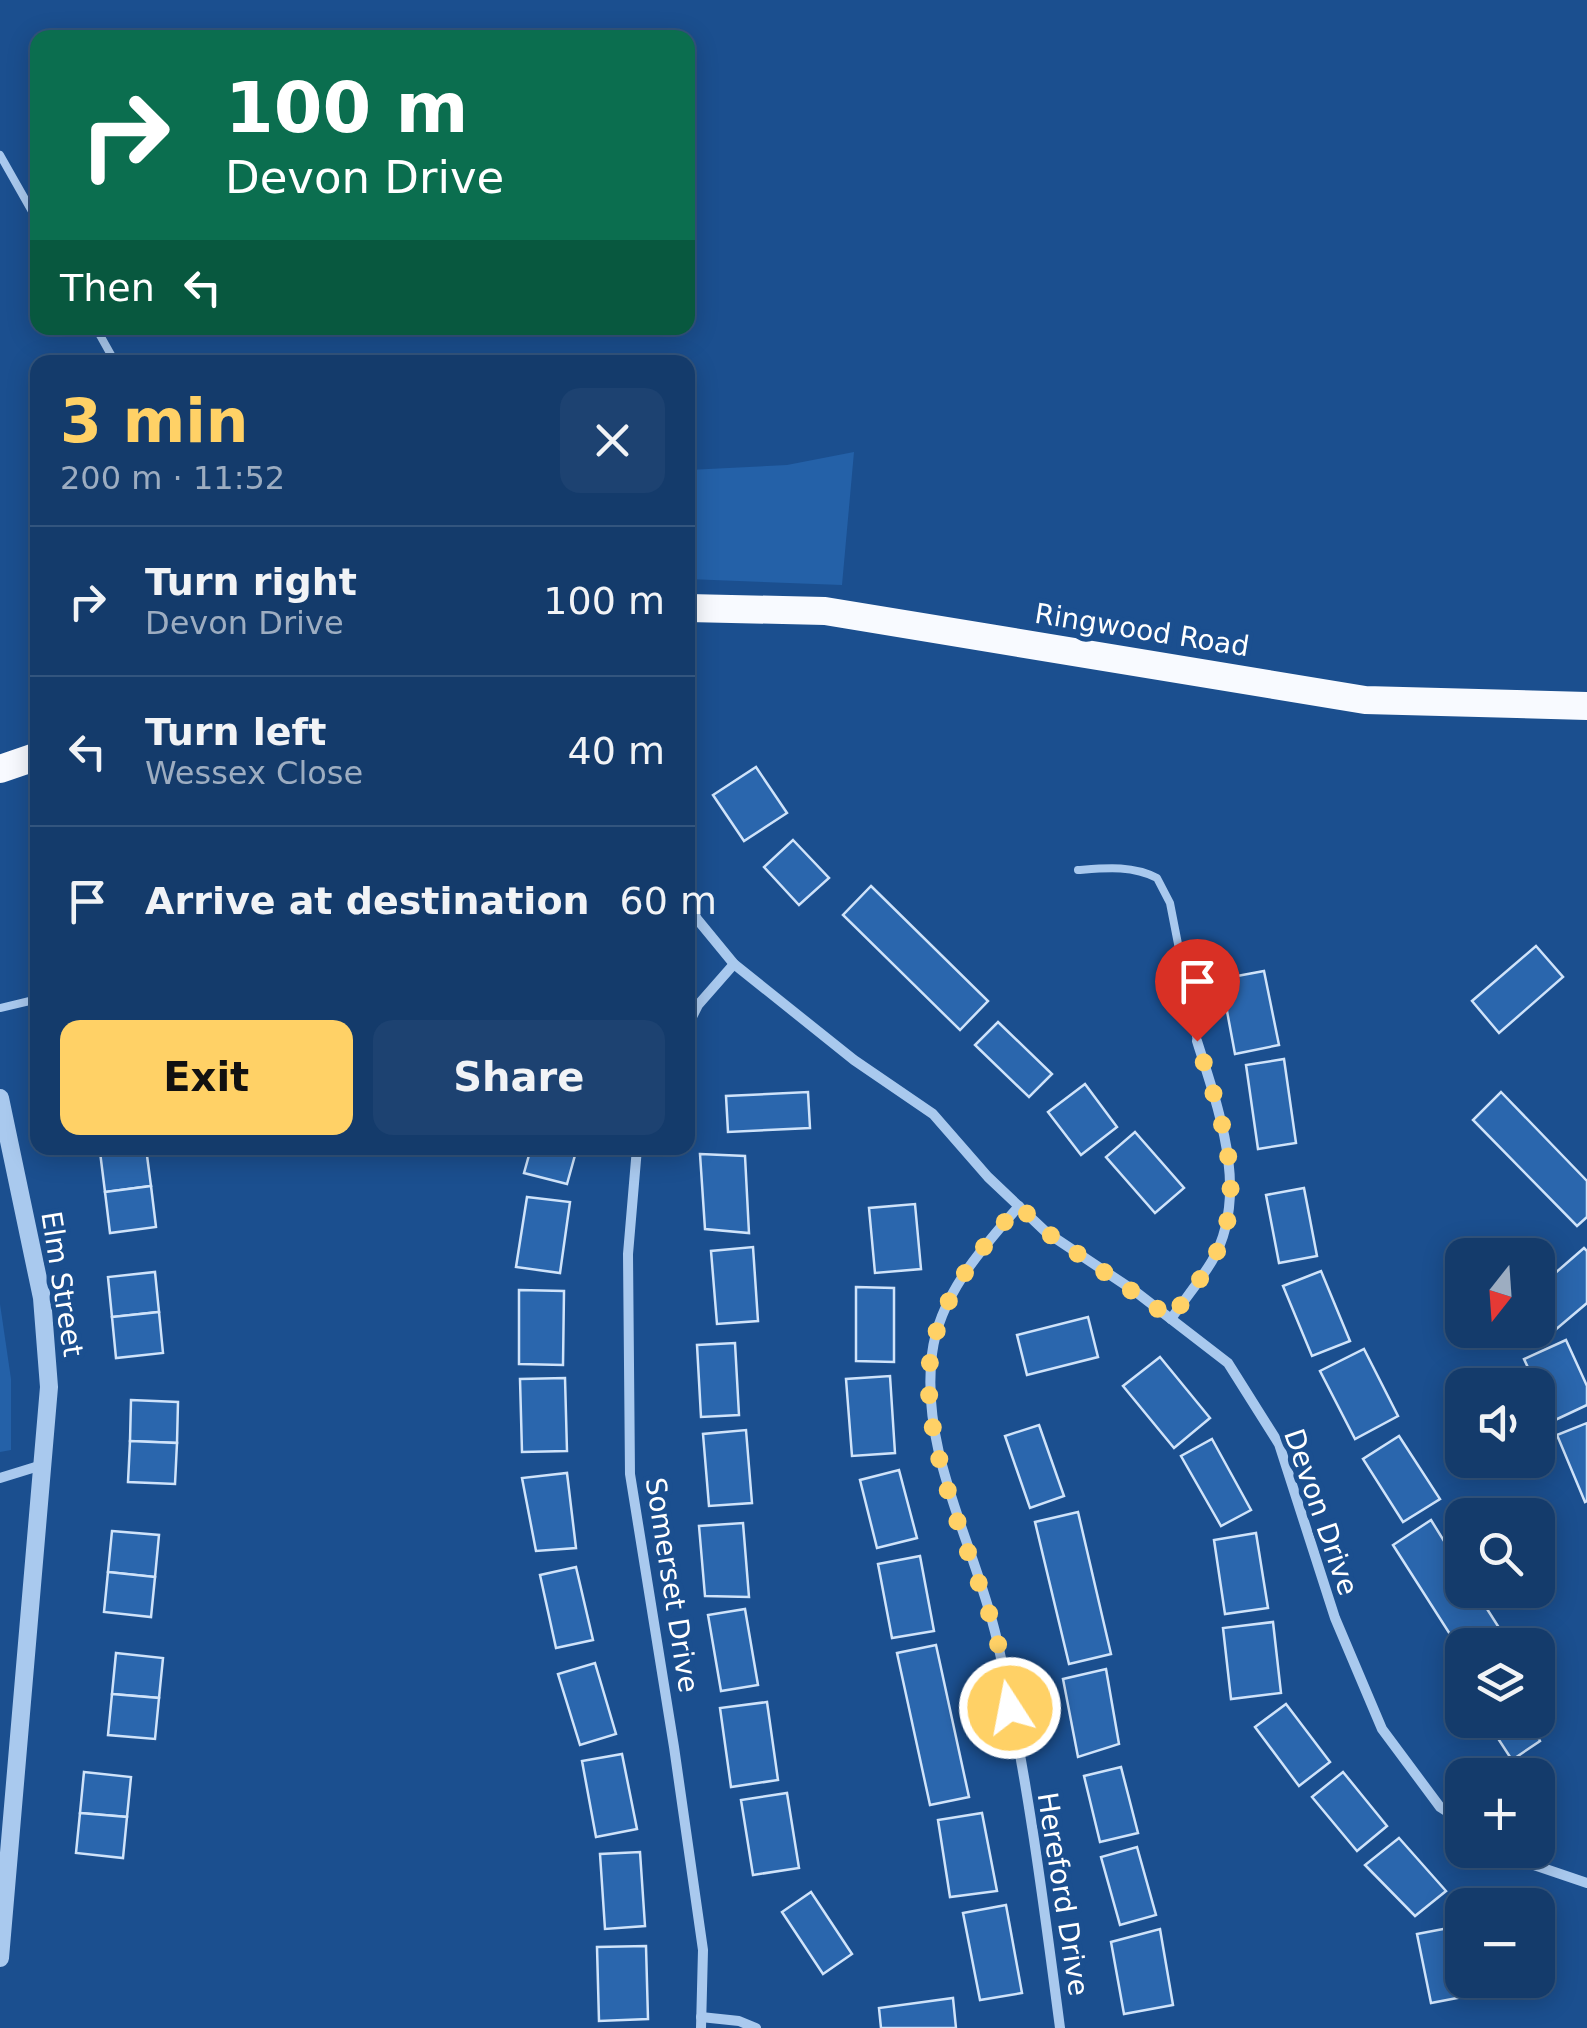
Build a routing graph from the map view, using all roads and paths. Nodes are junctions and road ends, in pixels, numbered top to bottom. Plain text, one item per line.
1 (0, 155) edge
2 (30, 208) edge
3 (695, 608) edge
4 (1587, 706) edge
5 (30, 759) edge
6 (0, 768) edge
7 (1078, 870) dead end
8 (695, 915) edge
9 (734, 964) junction
10 (30, 1001) edge
11 (0, 1008) edge
12 (695, 1011) edge
13 (1197, 1041) joint
14 (0, 1098) edge
15 (636, 1155) edge
16 (1019, 1206) junction
17 (1171, 1318) junction
18 (42, 1465) junction
19 (0, 1478) edge
20 (1445, 1810) edge
21 (1543, 1868) edge
22 (1587, 1883) edge
23 (0, 1958) edge
24 (701, 2023) edge
25 (756, 2028) edge
26 (1060, 2028) edge

1 - 2 lane
3 - 4 highway, Ringwood Road
5 - 6 highway
7 - 13 lane
8 - 9 street, Devon Drive
9 - 12 street
9 - 16 street, Devon Drive
10 - 11 lane
13 - 17 street
14 - 18 street, Elm Street
15 - 24 street, Somerset Drive
16 - 17 street, Devon Drive
16 - 26 street, Hereford Drive
17 - 20 street, Devon Drive
18 - 19 street
18 - 23 street, Elm Street
21 - 22 street
24 - 25 street

